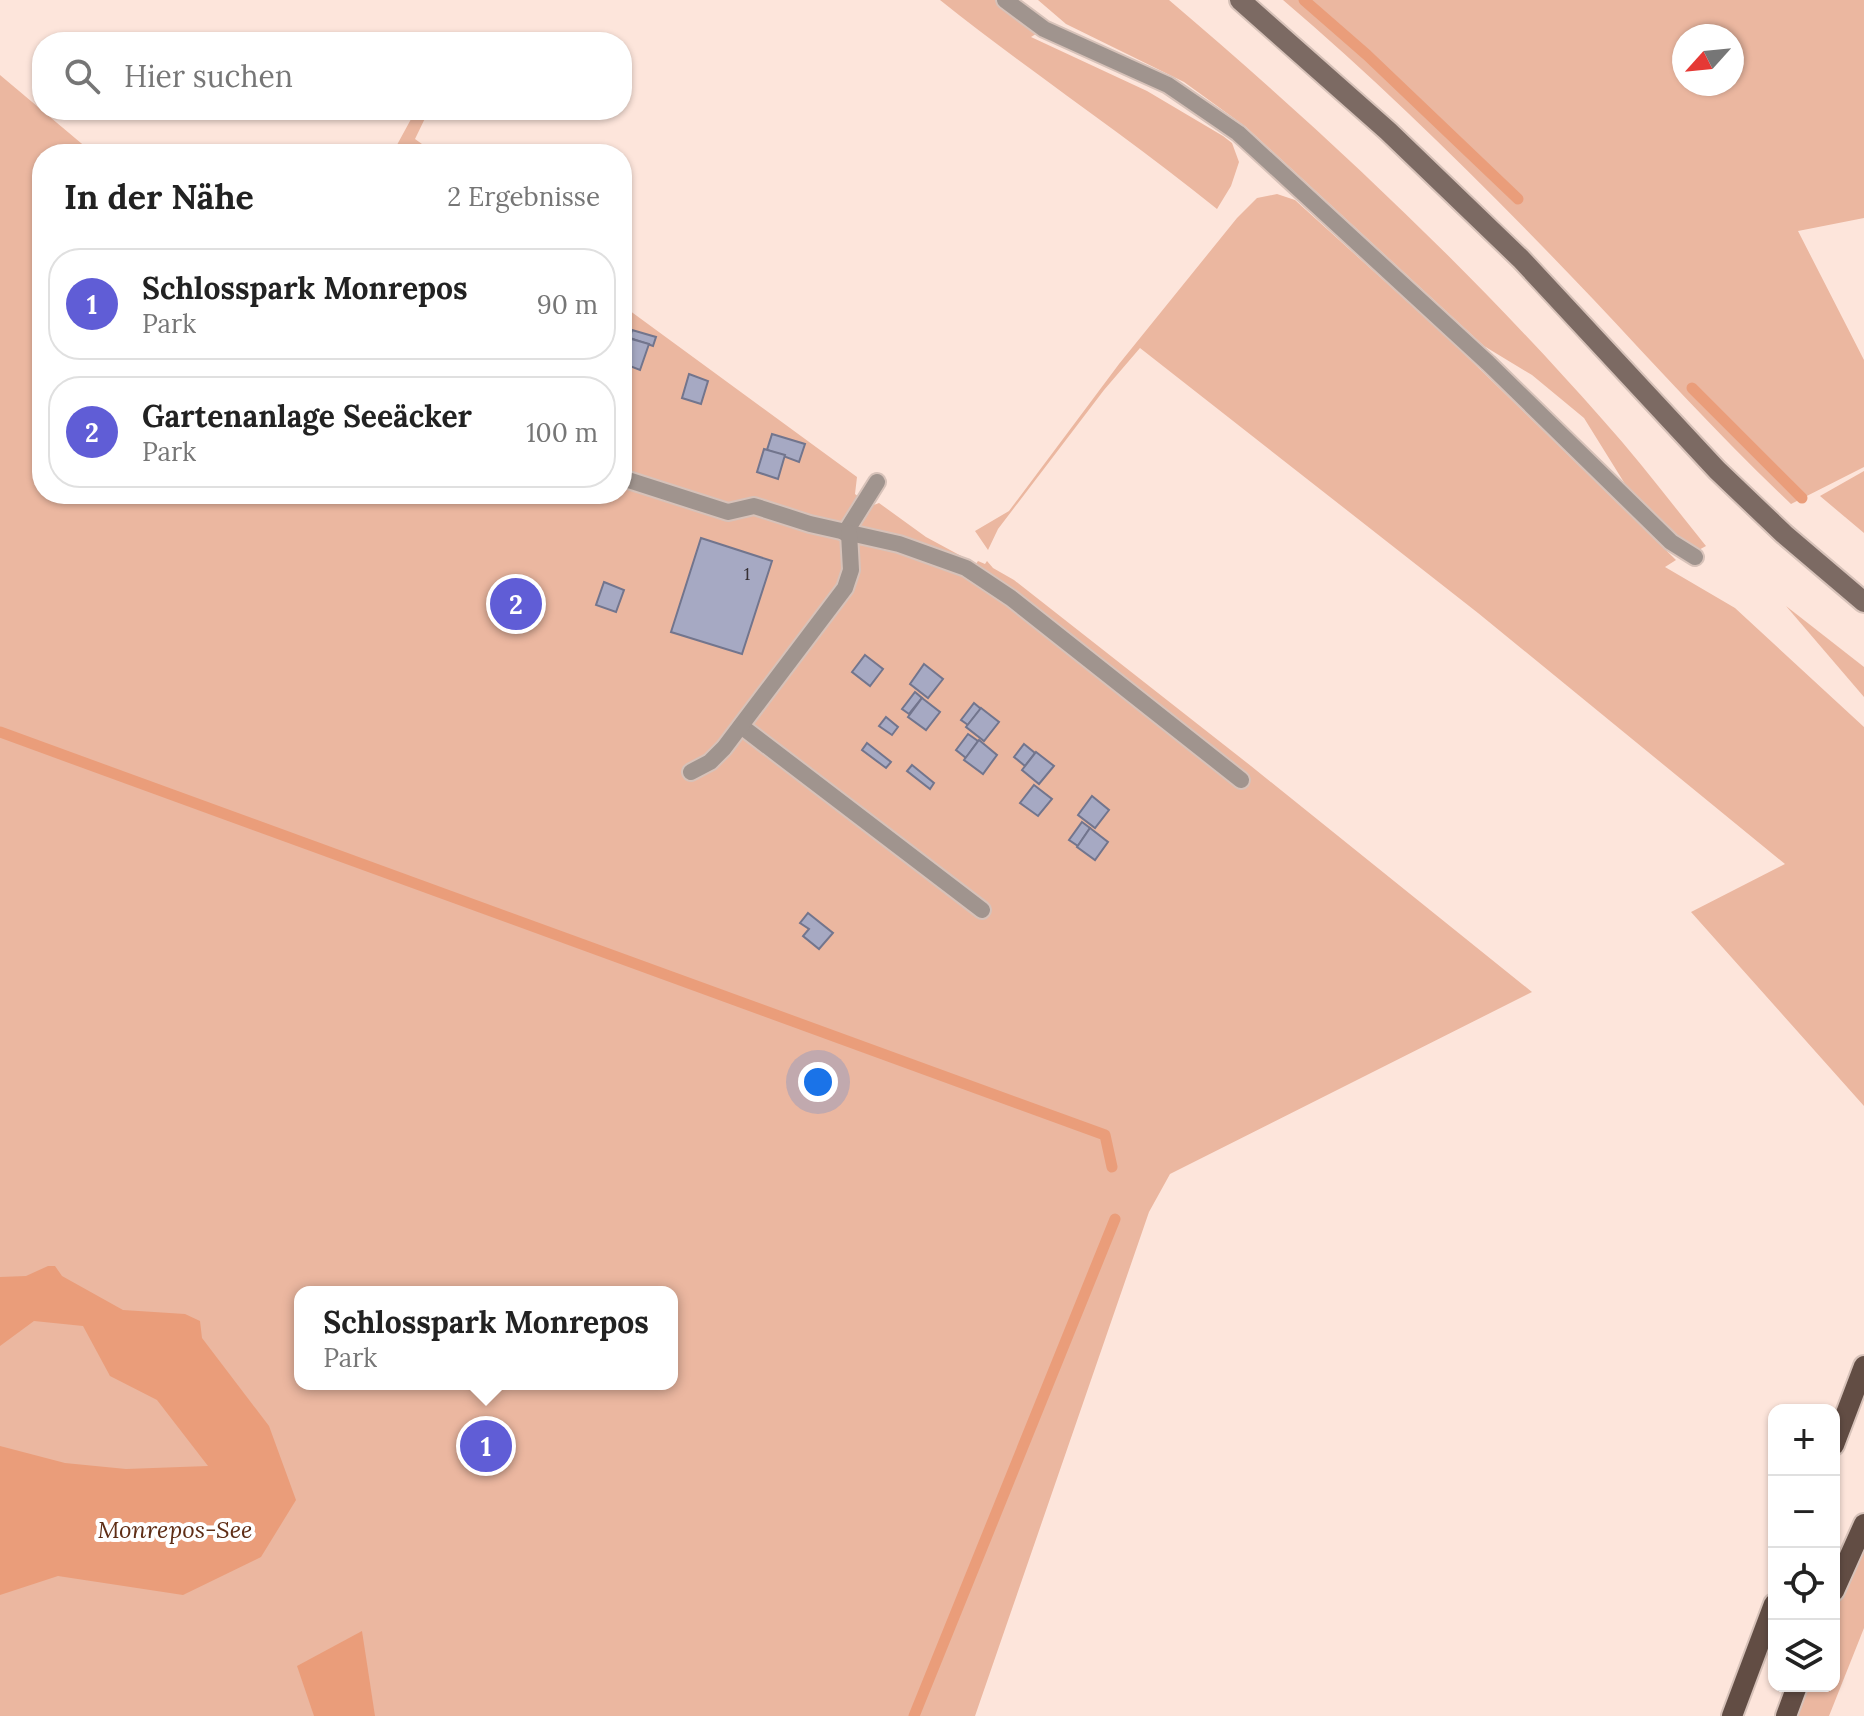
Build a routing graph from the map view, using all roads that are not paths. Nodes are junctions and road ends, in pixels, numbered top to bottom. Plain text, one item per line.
1 (1005, 0) edge
2 (1240, 0) edge
3 (632, 481) edge
4 (877, 482) dead end
5 (847, 533) junction
6 (1695, 557) dead end
7 (1864, 602) edge
8 (741, 726) junction
9 (691, 772) dead end
10 (1241, 780) dead end
11 (982, 910) dead end
12 (1864, 1366) edge
13 (1840, 1429) edge
14 (1864, 1524) edge
15 (1840, 1578) edge
16 (1768, 1620) edge
17 (1795, 1692) edge
18 (1732, 1716) edge
19 (1786, 1716) edge

1 - 6 lane
2 - 7 main road
3 - 5 lane
4 - 5 lane
5 - 8 lane
5 - 10 lane
8 - 9 lane
8 - 11 lane
12 - 13 main road
14 - 15 main road
16 - 18 main road
17 - 19 main road

